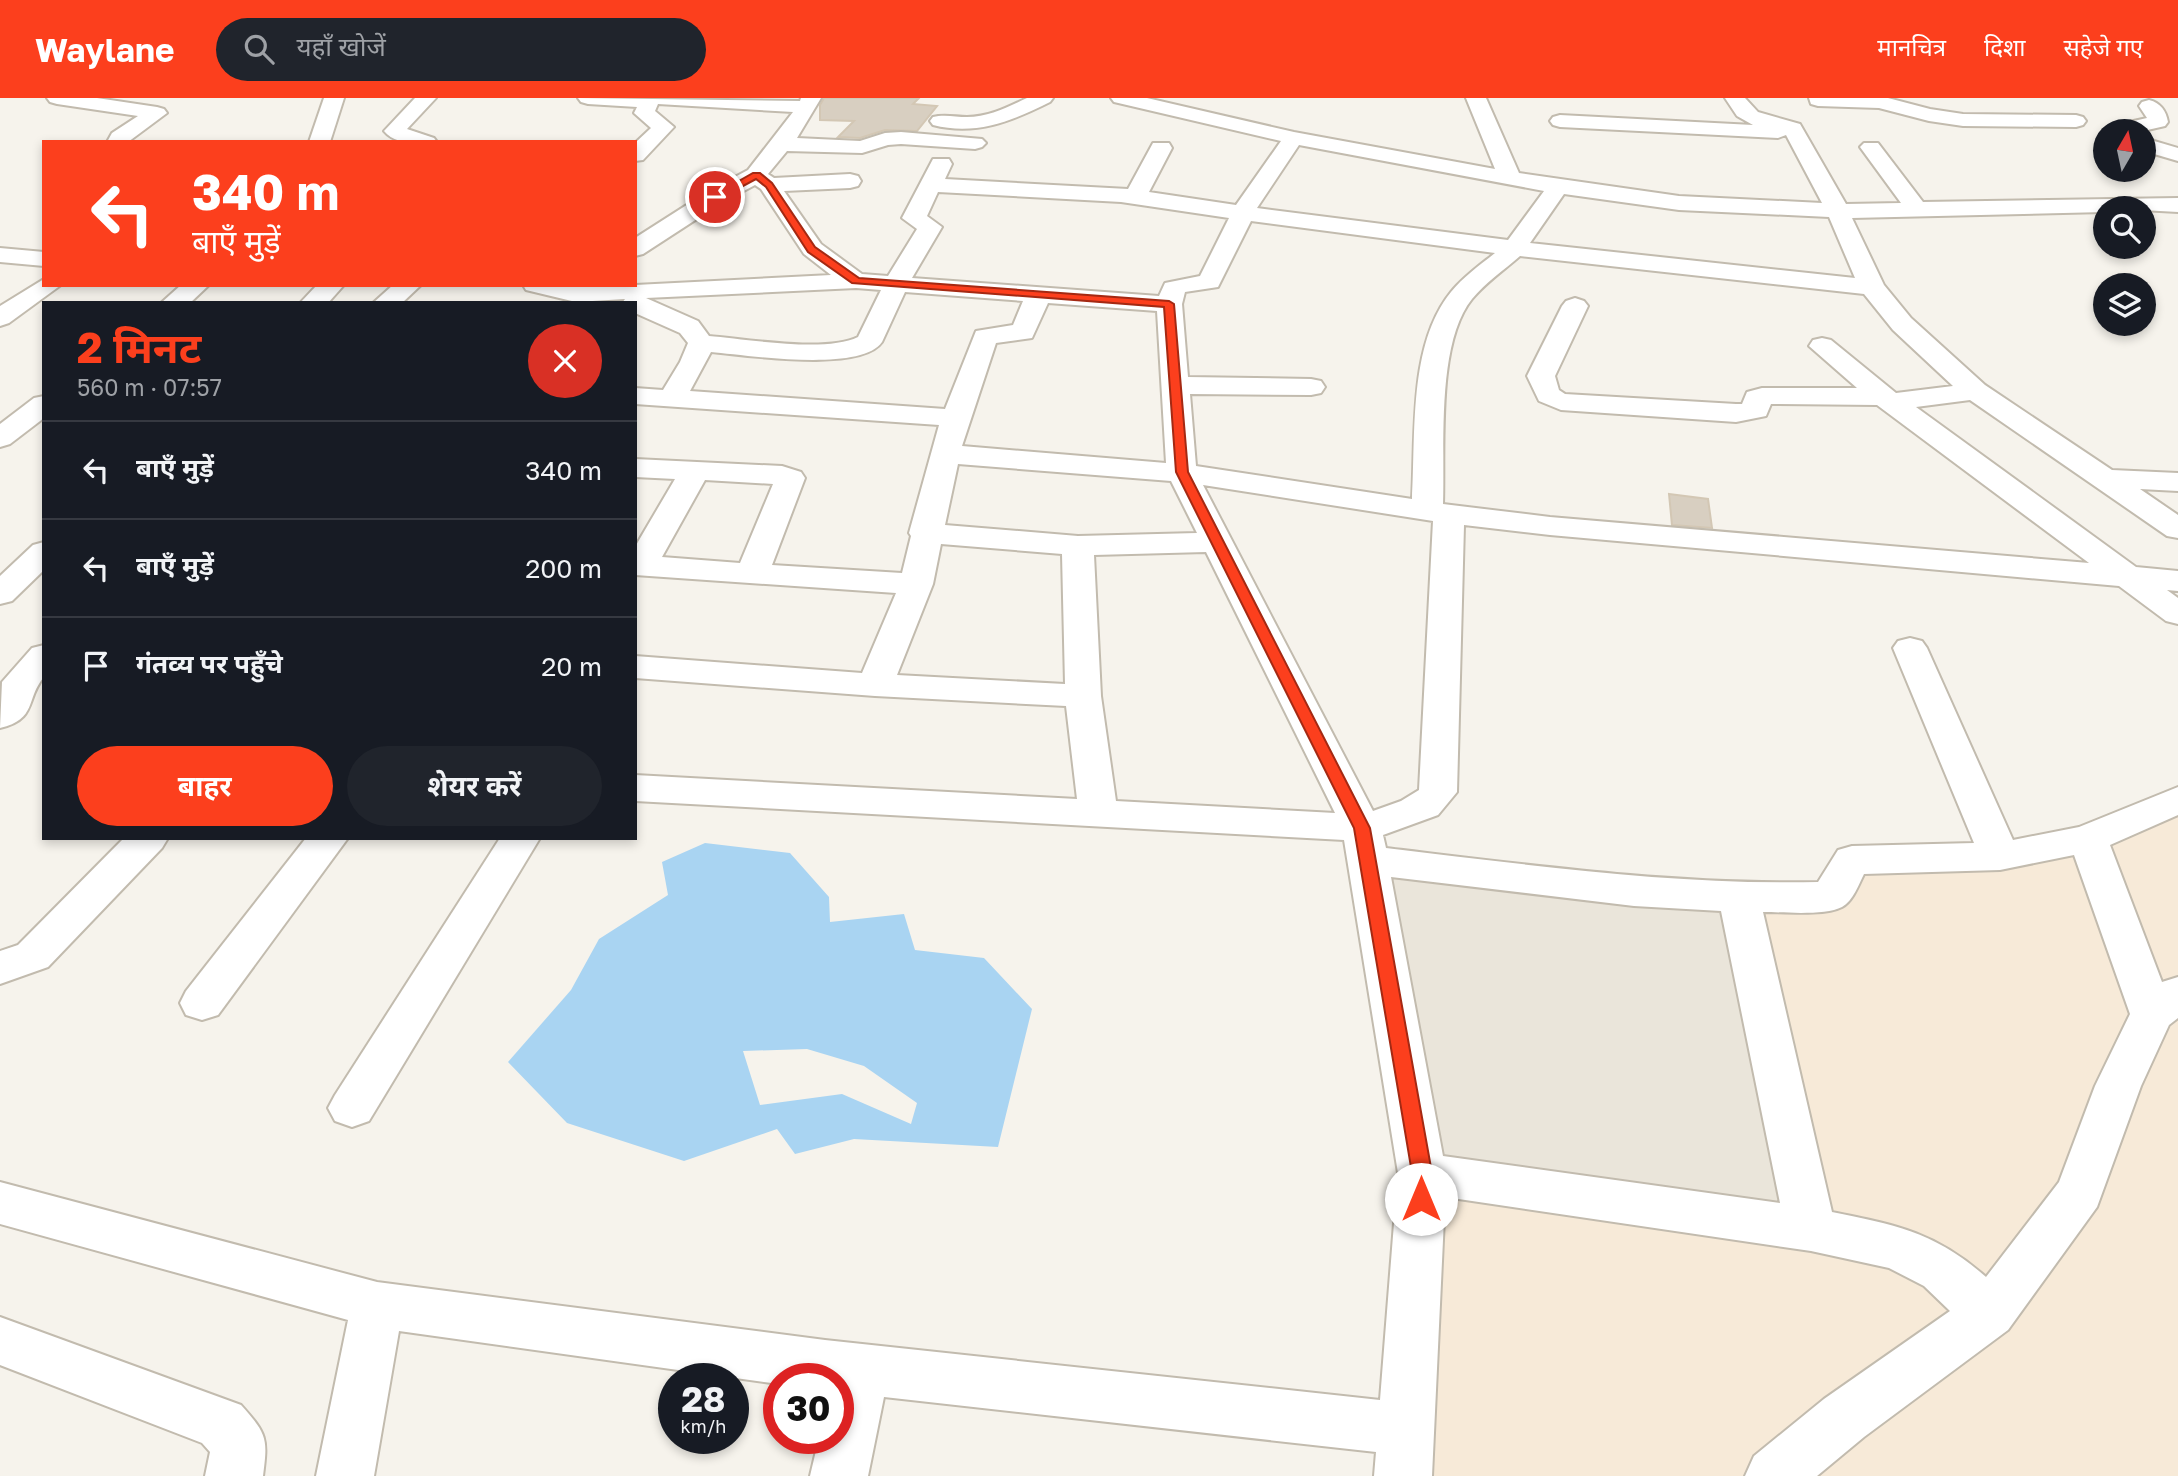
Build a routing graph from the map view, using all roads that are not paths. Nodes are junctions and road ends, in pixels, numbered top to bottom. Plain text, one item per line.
1 (57, 98) edge
2 (318, 98) edge
3 (334, 98) edge
4 (426, 98) edge
5 (588, 98) edge
6 (1043, 98) edge
7 (1121, 98) edge
8 (1476, 98) edge
9 (1735, 98) edge
10 (2029, 98) edge
11 (652, 99) edge
12 (1880, 100) edge
13 (176, 103) dead end
14 (809, 103) edge
15 (2149, 106) dead end
16 (157, 113) junction
17 (1808, 117) edge
18 (922, 118) dead end
19 (1560, 121) dead end
20 (2076, 121) junction
21 (2156, 122) edge
22 (1895, 124) dead end
23 (2093, 127) edge
24 (1293, 138) junction
25 (118, 140) edge
26 (305, 140) edge
27 (321, 140) edge
28 (419, 140) edge
29 (975, 143) dead end
30 (782, 144) junction
31 (1871, 147) dead end
32 (1161, 148) dead end
33 (2156, 148) edge
34 (637, 153) edge
35 (2178, 155) edge
36 (1510, 178) junction
37 (763, 180) junction
38 (850, 181) dead end
39 (1558, 187) junction
40 (1135, 197) junction
41 (2178, 205) edge
42 (1916, 208) junction
43 (1838, 211) junction
44 (1242, 214) junction
45 (637, 248) edge
46 (1514, 248) junction
47 (0, 255) edge
48 (42, 259) edge
49 (856, 281) junction
50 (897, 284) junction
51 (46, 287) edge
52 (174, 287) edge
53 (194, 287) edge
54 (330, 287) edge
55 (406, 287) edge
56 (546, 287) edge
57 (1872, 287) junction
58 (1038, 293) junction
59 (583, 294) edge
60 (157, 301) edge
61 (177, 301) edge
62 (315, 301) edge
63 (389, 301) edge
64 (623, 301) edge
65 (637, 304) edge
66 (1169, 304) junction
67 (1575, 306) dead end
68 (15, 309) edge
69 (701, 343) junction
70 (1822, 346) dead end
71 (1174, 385) junction
72 (1311, 387) dead end
73 (42, 390) edge
74 (1975, 391) junction
75 (637, 396) edge
76 (672, 398) junction
77 (1886, 399) junction
78 (42, 405) edge
79 (956, 418) junction
80 (1, 432) edge
81 (42, 438) edge
82 (945, 454) junction
83 (637, 468) edge
84 (695, 471) junction
85 (1182, 472) junction
86 (2106, 479) junction
87 (2178, 482) edge
88 (1438, 513) junction
89 (2178, 529) edge
90 (925, 533) junction
91 (1215, 542) junction
92 (1078, 546) junction
93 (42, 554) edge
94 (638, 565) edge
95 (752, 574) junction
96 (2128, 578) junction
97 (2178, 581) edge
98 (916, 584) junction
99 (0, 594) edge
100 (2178, 614) edge
101 (1910, 648) dead end
102 (42, 656) edge
103 (637, 667) edge
104 (875, 685) junction
105 (1083, 696) junction
106 (0, 717) edge
107 (637, 788) edge
108 (2178, 800) edge
109 (1098, 815) junction
110 (2088, 839) junction
111 (146, 840) edge
112 (326, 840) edge
113 (519, 840) edge
114 (1364, 844) junction
115 (2000, 856) junction
116 (1739, 898) junction
117 (0, 968) edge
118 (202, 1003) dead end
119 (2165, 1004) edge
120 (352, 1108) dead end
121 (1422, 1173) junction
122 (0, 1203) edge
123 (1811, 1229) junction
124 (377, 1305) junction
125 (1989, 1313) junction
126 (0, 1341) edge
127 (862, 1369) junction
128 (1405, 1452) edge
129 (234, 1476) edge
130 (345, 1476) edge
131 (839, 1476) edge
132 (1774, 1476) edge

1 - 16 street
2 - 26 street
3 - 27 street
4 - 28 street
5 - 11 street
6 - 18 street
7 - 24 street
8 - 36 street
9 - 17 street
10 - 20 street
11 - 14 street
11 - 34 street
12 - 17 street
12 - 20 street
12 - 22 street
13 - 16 street
14 - 30 street
15 - 21 street
16 - 25 street
17 - 19 street
17 - 43 street
20 - 23 street
24 - 36 street
24 - 44 street
29 - 30 street
30 - 37 street
31 - 42 street
32 - 40 street
33 - 35 street
36 - 39 street
37 - 38 street
37 - 45 street
37 - 49 street
39 - 43 street
39 - 46 street
40 - 44 street
40 - 50 street
41 - 42 street
42 - 43 street
43 - 57 street
44 - 46 street
44 - 66 street
46 - 57 street
46 - 88 street
47 - 48 street
49 - 50 street
49 - 59 street
50 - 58 street
50 - 69 street
51 - 68 street
52 - 60 street
53 - 61 street
54 - 62 street
55 - 63 street
56 - 59 street
57 - 74 street
58 - 66 street
58 - 79 street
59 - 64 street
65 - 69 street
66 - 71 street
67 - 77 street
69 - 76 street
70 - 77 street
71 - 72 street
71 - 85 street
73 - 80 street
74 - 77 street
74 - 86 street
75 - 76 street
76 - 79 street
77 - 96 street
78 - 80 street
79 - 82 street
80 - 81 street
82 - 85 street
82 - 90 street
83 - 84 street
84 - 94 street
84 - 95 street
85 - 88 street
85 - 91 street
86 - 87 street
86 - 89 street
88 - 96 street
88 - 114 street
90 - 92 street
90 - 98 street
91 - 92 street
91 - 114 street
92 - 105 street
93 - 99 street
94 - 95 street
95 - 98 street
96 - 97 street
96 - 100 street
98 - 104 street
101 - 115 street
102 - 106 street
103 - 104 street
104 - 105 street
105 - 109 street
107 - 109 street
108 - 110 street
109 - 114 street
110 - 115 street
110 - 119 street
111 - 117 street
112 - 118 street
113 - 120 street
114 - 116 street
114 - 121 street
115 - 116 street
116 - 123 street
119 - 125 street
121 - 123 street
121 - 128 street
122 - 124 street
123 - 125 street
124 - 127 street
124 - 130 street
125 - 132 street
126 - 129 street
127 - 128 street
127 - 131 street

